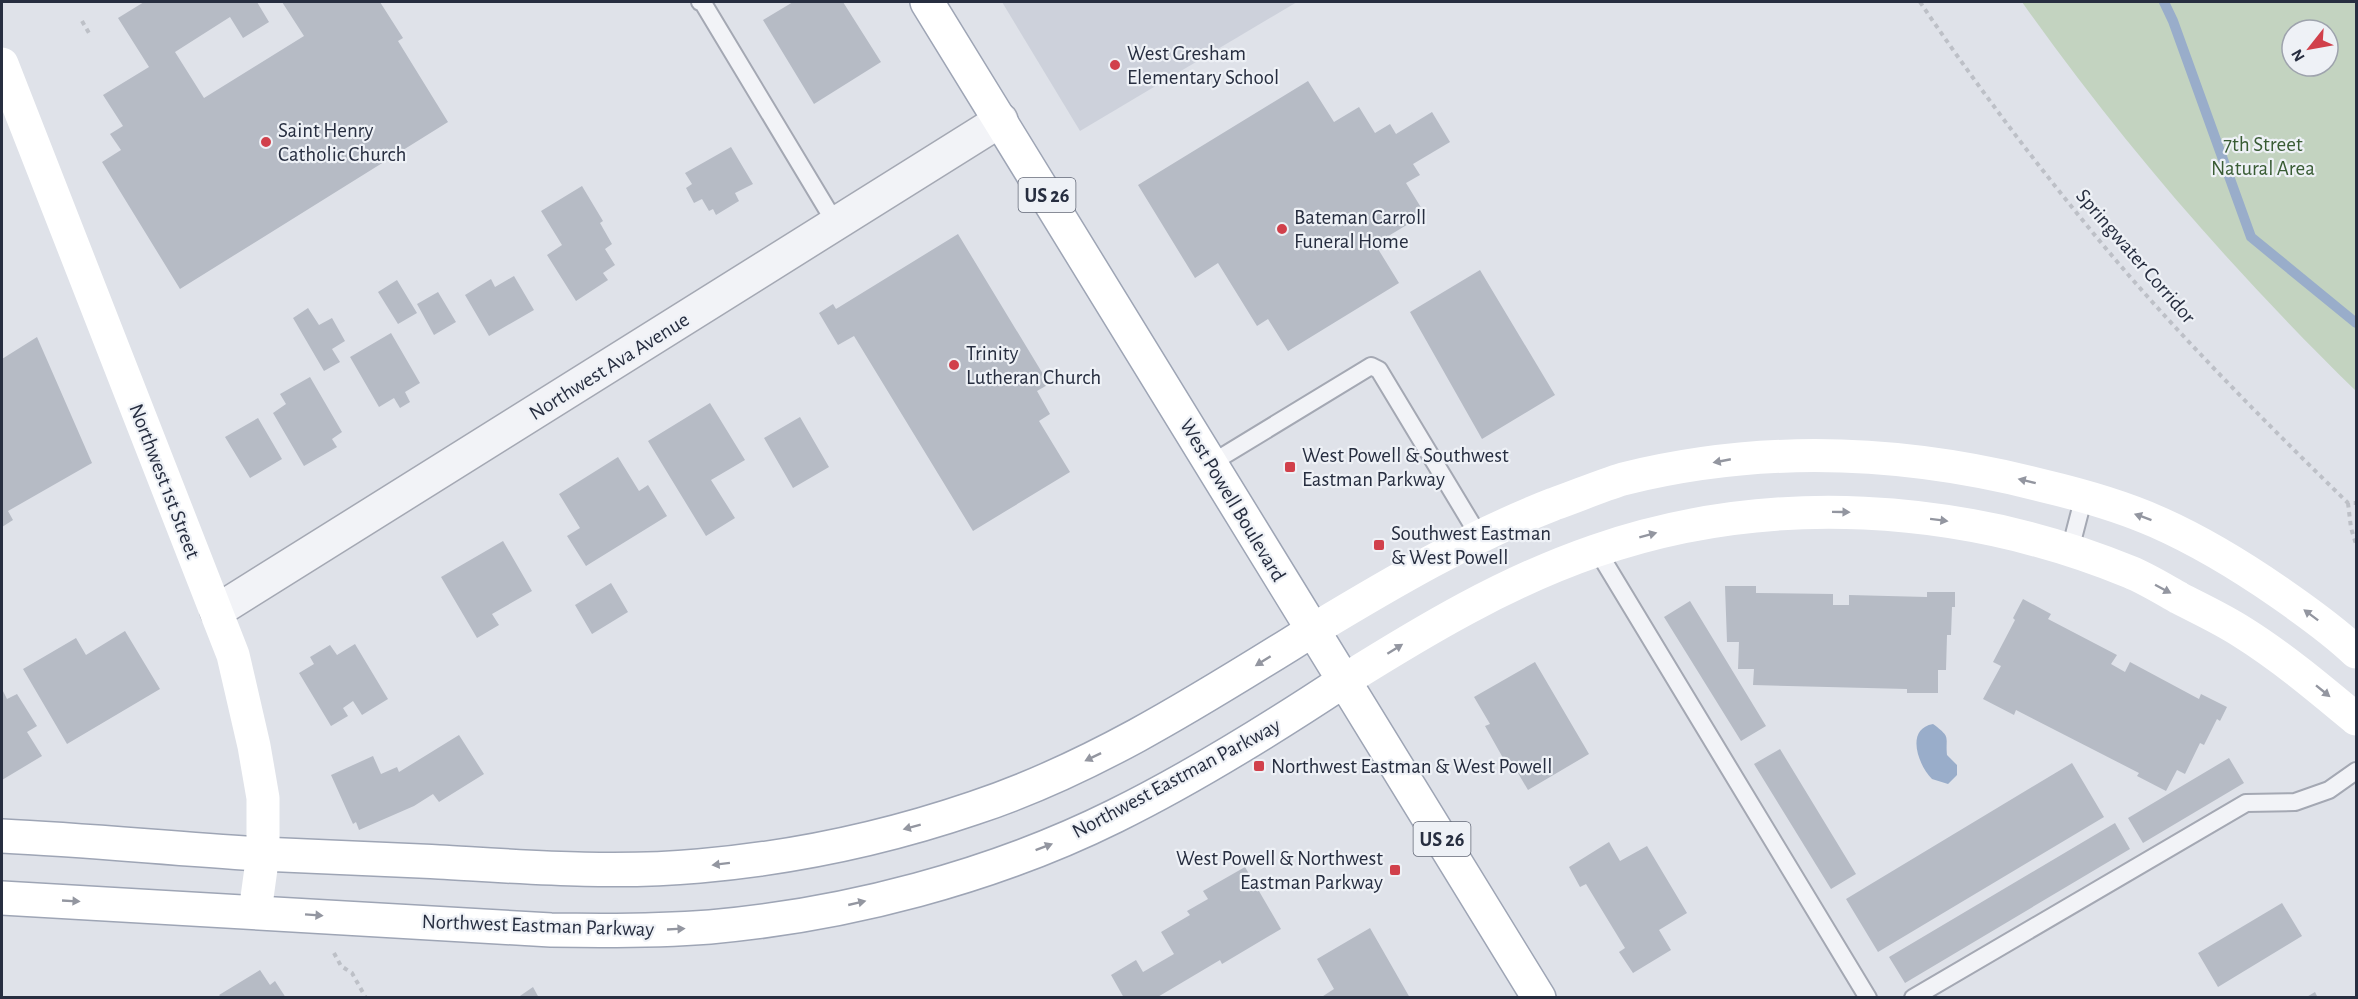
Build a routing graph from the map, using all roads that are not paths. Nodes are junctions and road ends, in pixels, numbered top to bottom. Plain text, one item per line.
1 (703, 2) edge
2 (927, 2) edge
3 (2, 64) edge
4 (1001, 120) junction
5 (836, 224) junction
6 (1210, 464) junction
7 (2084, 496) junction
8 (1479, 536) junction
9 (1597, 550) junction
10 (2070, 550) junction
11 (217, 611) junction
12 (1313, 630) junction
13 (2356, 652) edge
14 (1345, 680) junction
15 (2356, 719) edge
16 (2356, 771) edge
17 (2, 836) edge
18 (262, 854) junction
19 (2, 898) edge
20 (255, 912) junction
21 (1539, 998) edge
22 (1868, 998) edge
23 (1913, 998) edge

1 - 5 lane
2 - 4 main road, West Powell Boulevard / US 26
3 - 11 main road, Northwest 1st Street
4 - 5 street, Northwest Ava Avenue
4 - 6 main road, West Powell Boulevard / US 26
5 - 11 street, Northwest Ava Avenue
6 - 8 lane
6 - 12 main road, West Powell Boulevard / US 26
7 -> 8 main road
7 - 10 lane
13 -> 7 main road
8 - 12 main road
9 -> 10 main road, Northwest Eastman Parkway
14 -> 9 main road, Northwest Eastman Parkway
9 - 22 lane
10 -> 15 main road, Northwest Eastman Parkway
11 - 18 main road, Northwest 1st Street
12 - 14 main road, West Powell Boulevard / US 26
12 -> 18 main road
20 -> 14 main road, Northwest Eastman Parkway
14 - 21 main road, West Powell Boulevard / US 26
16 - 23 lane
17 - 18 main road
18 - 20 main road, Northwest 1st Street
19 -> 20 main road, Northwest Eastman Parkway

